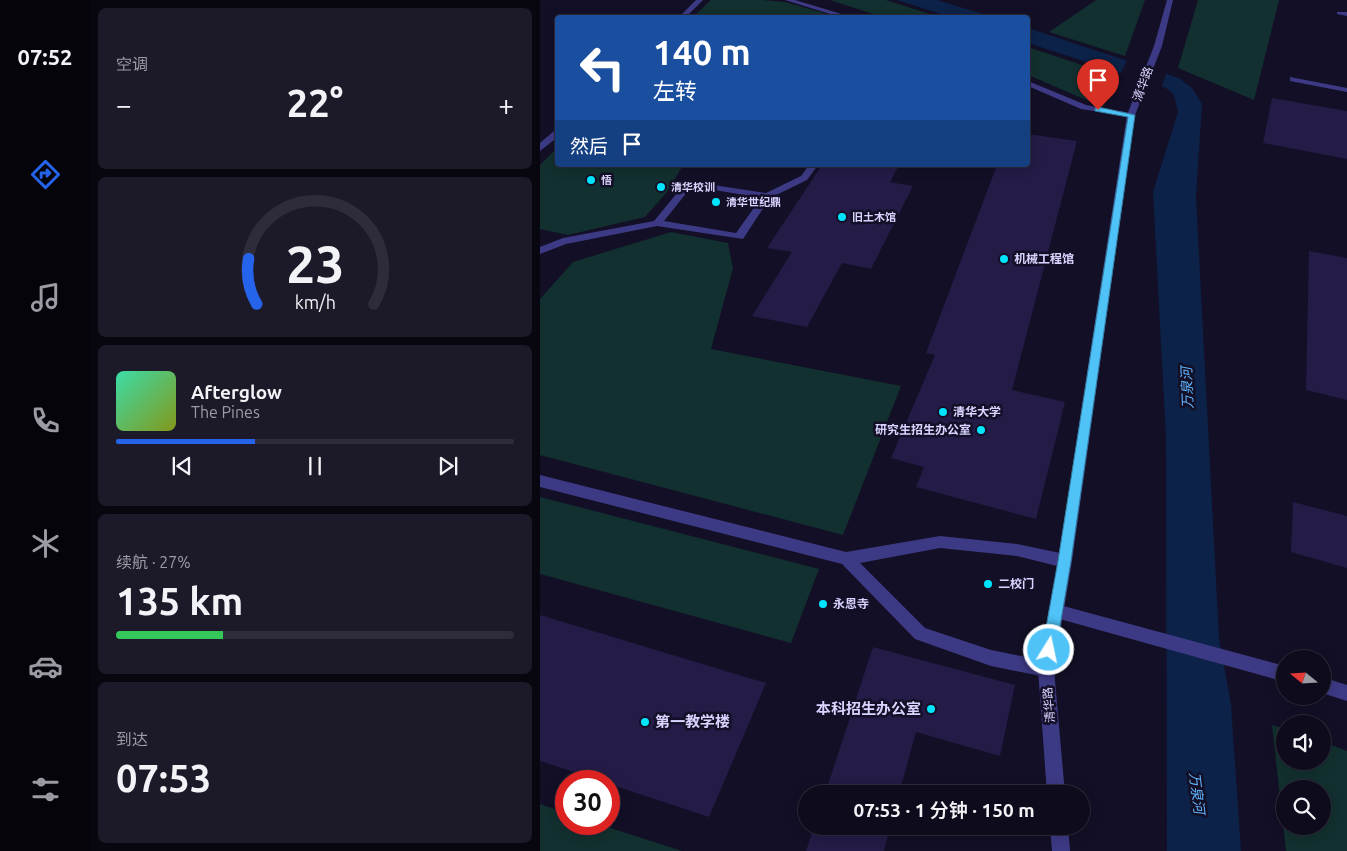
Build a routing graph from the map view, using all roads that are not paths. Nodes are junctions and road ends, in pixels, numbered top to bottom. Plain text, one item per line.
1 (700, 0) edge
2 (788, 0) edge
3 (1170, 0) edge
4 (684, 15) edge
5 (841, 15) edge
6 (1293, 79) dead end
7 (1030, 84) edge
8 (1347, 90) edge
9 (1133, 109) junction
10 (555, 135) edge
11 (540, 148) edge
12 (812, 167) edge
13 (767, 196) junction
14 (656, 222) junction
15 (540, 251) edge
16 (540, 481) edge
17 (846, 559) junction
18 (1065, 561) junction
19 (1056, 611) junction
20 (1046, 670) junction
21 (1276, 671) edge
22 (1331, 688) edge
23 (1347, 693) edge
24 (1055, 785) edge
25 (1060, 835) edge
26 (1061, 851) edge

1 - 4 street
2 - 5 street
3 - 9 street, 清华路
6 - 8 street
7 - 9 street
9 - 18 street, 清华路
10 - 11 street
12 - 13 street
13 - 14 street
13 - 14 street
14 - 15 street
16 - 17 street
17 - 18 street
17 - 20 street
18 - 19 street, 清华路
19 - 20 street, 清华路
19 - 21 street
20 - 24 street, 清华路
22 - 23 street
25 - 26 street

